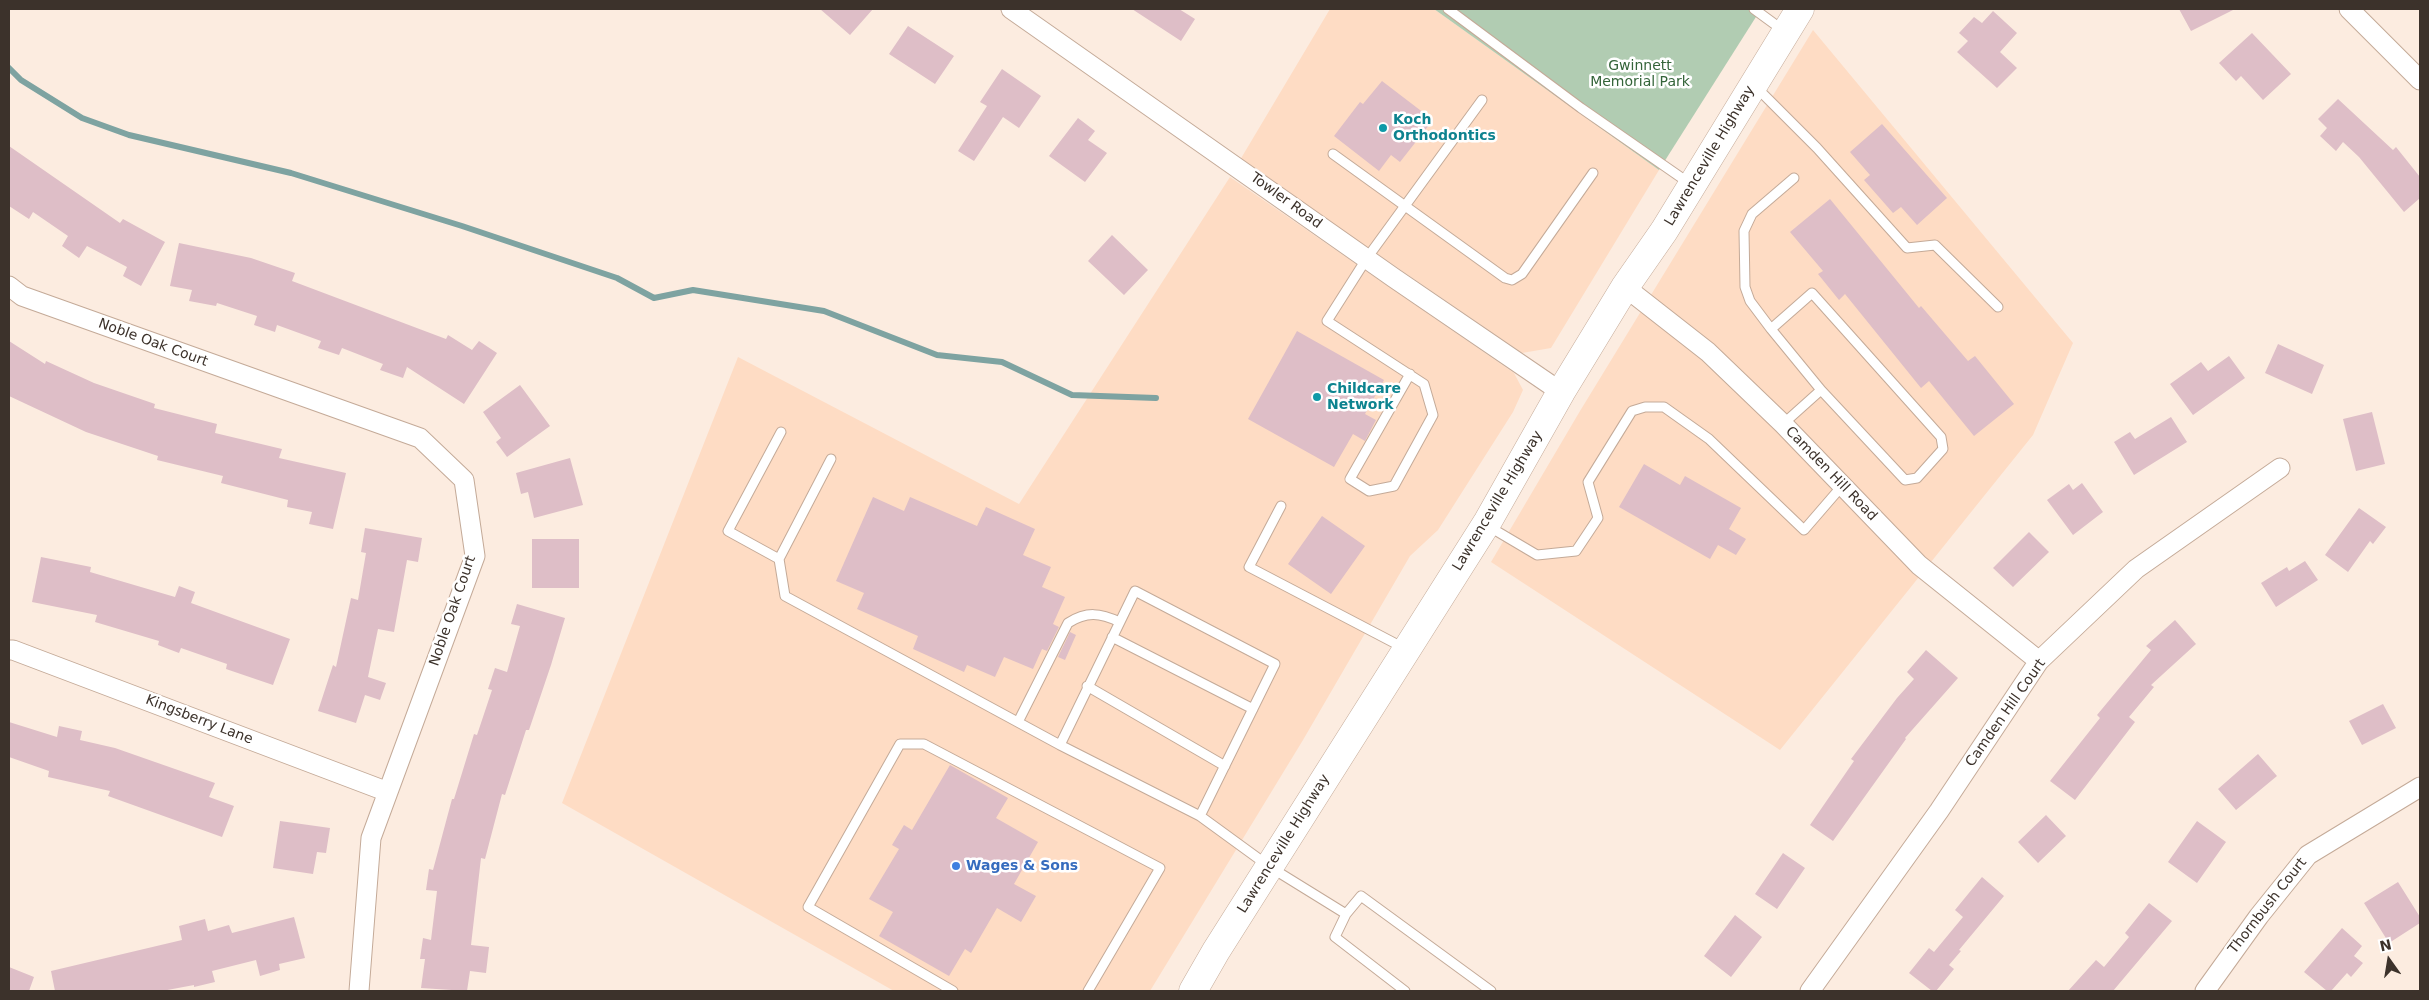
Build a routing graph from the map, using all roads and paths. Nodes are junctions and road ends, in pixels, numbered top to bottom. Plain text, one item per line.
1 (1011, 9) edge
2 (1448, 9) edge
3 (1754, 9) edge
4 (2349, 9) edge
5 (1794, 16) edge
6 (2420, 80) edge
7 (1754, 84) junction
8 (1482, 100) dead end
9 (1333, 154) dead end
10 (1593, 173) dead end
11 (1794, 178) dead end
12 (1692, 185) junction
13 (1405, 206) junction
14 (1367, 258) junction
15 (9, 286) edge
16 (1625, 287) junction
17 (1998, 307) dead end
18 (1771, 329) junction
19 (1410, 374) junction
20 (1821, 390) junction
21 (1561, 392) junction
22 (1783, 424) junction
23 (781, 432) dead end
24 (831, 459) dead end
25 (2280, 468) dead end
26 (1842, 486) junction
27 (1281, 506) dead end
28 (1485, 524) junction
29 (779, 559) junction
30 (1120, 622) junction
31 (1112, 637) junction
32 (9, 650) edge
33 (1406, 650) junction
34 (2039, 661) junction
35 (1087, 686) junction
36 (1253, 709) junction
37 (1018, 722) junction
38 (1060, 745) junction
39 (1225, 766) junction
40 (2420, 787) edge
41 (388, 792) junction
42 (1200, 816) junction
43 (1270, 866) junction
44 (1346, 914) junction
45 (359, 991) edge
46 (953, 991) edge
47 (1088, 991) edge
48 (1193, 991) edge
49 (1404, 991) edge
50 (1491, 991) edge
51 (1810, 991) edge
52 (2204, 991) edge

1 - 14 street, Towler Road
2 - 12 lane
3 - 5 lane
4 - 6 street
5 - 7 main road, Lawrenceville Highway
7 - 12 main road, Lawrenceville Highway
7 - 17 lane
8 - 13 lane
9 - 13 lane
10 - 13 lane
11 - 18 lane
12 - 16 main road, Lawrenceville Highway
13 - 14 lane
14 - 19 lane
14 - 21 street, Towler Road
15 - 41 street, Noble Oak Court
16 - 21 main road, Lawrenceville Highway
16 - 22 street, Camden Hill Road
18 - 20 lane
18 - 20 lane
19 - 19 lane
20 - 22 lane
21 - 28 main road, Lawrenceville Highway
22 - 26 street, Camden Hill Road
23 - 29 lane
24 - 29 lane
25 - 34 street, Camden Hill Court
26 - 28 lane
26 - 34 street, Camden Hill Road
27 - 33 lane
28 - 33 main road, Lawrenceville Highway
29 - 37 lane
30 - 31 lane
30 - 36 lane
30 - 37 lane
31 - 35 lane
31 - 36 lane
32 - 41 street, Kingsberry Lane
33 - 43 main road, Lawrenceville Highway
34 - 51 street, Camden Hill Court
35 - 38 lane
35 - 39 lane
36 - 39 lane
37 - 38 lane
38 - 42 lane
39 - 42 lane
40 - 52 street, Thornbush Court
41 - 45 street, Noble Oak Court
42 - 43 lane
43 - 44 lane
43 - 48 main road, Lawrenceville Highway
44 - 49 lane
44 - 50 lane
46 - 47 lane

